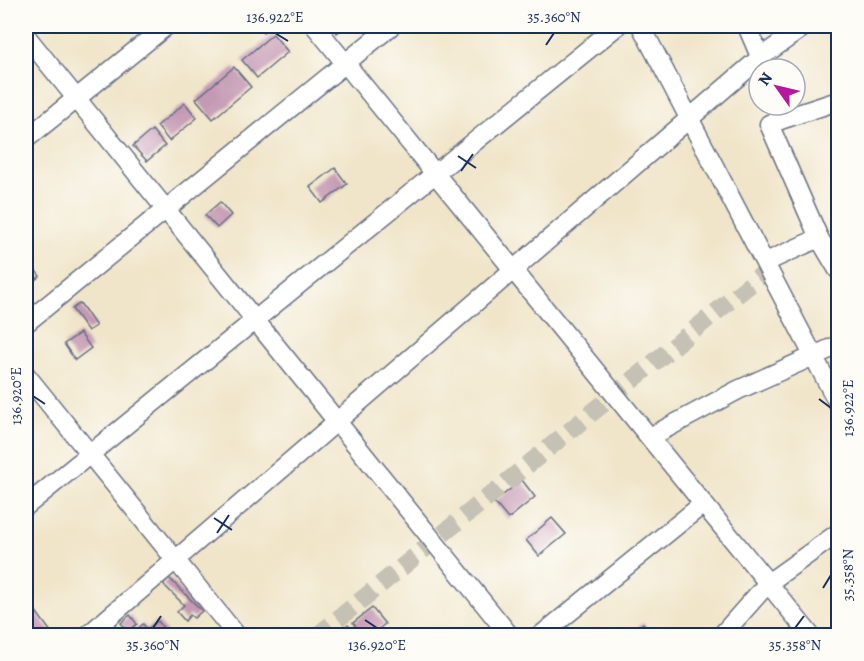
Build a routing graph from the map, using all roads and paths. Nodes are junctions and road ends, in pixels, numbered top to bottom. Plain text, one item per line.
1 (165, 26) edge
2 (315, 26) edge
3 (391, 26) edge
4 (616, 26) edge
5 (641, 26) edge
6 (747, 26) edge
7 (805, 26) edge
8 (26, 36) edge
9 (760, 57) edge
10 (770, 57) edge
11 (346, 63) junction
12 (747, 75) edge
13 (75, 99) junction
14 (838, 101) edge
15 (807, 107) edge
16 (778, 117) edge
17 (690, 118) junction
18 (26, 139) edge
19 (434, 174) junction
20 (166, 209) junction
21 (819, 238) junction
22 (766, 262) junction
23 (514, 270) junction
24 (838, 270) edge
25 (254, 320) junction
26 (26, 323) edge
27 (838, 345) edge
28 (816, 357) junction
29 (26, 375) edge
30 (838, 403) edge
31 (337, 422) junction
32 (650, 437) junction
33 (89, 454) junction
34 (703, 504) junction
35 (26, 506) edge
36 (838, 533) edge
37 (176, 560) junction
38 (768, 583) junction
39 (87, 636) edge
40 (237, 636) edge
41 (510, 636) edge
42 (540, 636) edge
43 (721, 636) edge
44 (811, 636) edge

1 - 13 street
2 - 11 street
3 - 11 street
4 - 19 street
5 - 17 street
6 - 9 street
7 - 10 street
8 - 13 street
11 - 19 street
11 - 20 street
12 - 17 street
13 - 18 street
13 - 20 street
14 - 15 street
16 - 21 street
17 - 22 street
17 - 23 street
19 - 23 street
19 - 25 street
20 - 25 street
20 - 26 street
21 - 22 street
21 - 24 street
22 - 28 street
23 - 31 street
23 - 32 street
25 - 31 street
25 - 33 street
27 - 28 street
28 - 30 street
28 - 32 street
29 - 33 street
31 - 37 street
31 - 41 street
32 - 34 street
33 - 35 street
33 - 37 street
34 - 38 street
34 - 42 street
36 - 38 street
37 - 39 street
37 - 40 street
38 - 43 street
38 - 44 street

